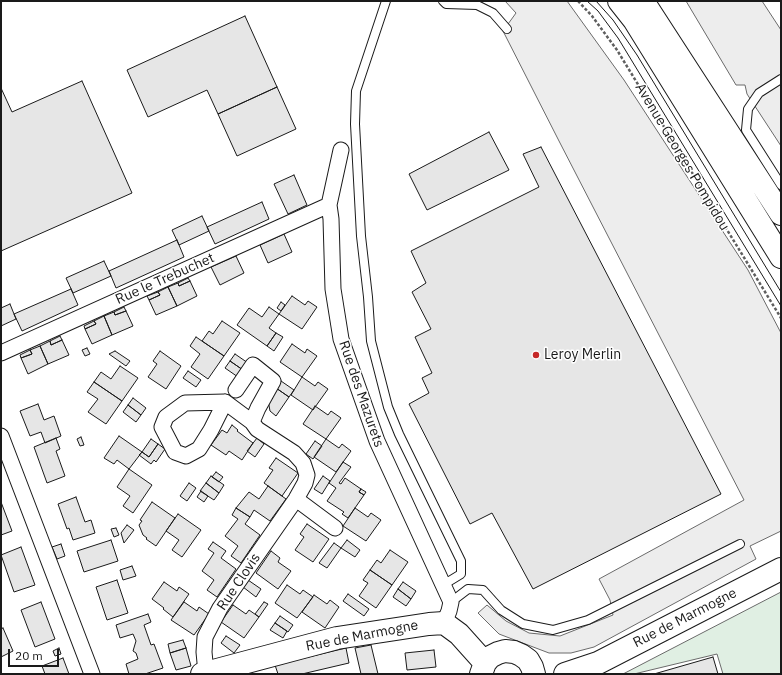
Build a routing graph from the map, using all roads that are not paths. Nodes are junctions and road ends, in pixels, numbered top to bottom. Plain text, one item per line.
1 (386, 1) edge
2 (443, 1) edge
3 (619, 1) edge
4 (646, 4) edge
5 (507, 29) dead end
6 (781, 79) edge
7 (341, 150) dead end
8 (781, 185) edge
9 (329, 205) junction
10 (781, 214) edge
11 (781, 257) edge
12 (1, 354) edge
13 (236, 390) dead end
14 (225, 402) dead end
15 (254, 426) junction
16 (1, 436) edge
17 (296, 499) junction
18 (335, 528) dead end
19 (740, 544) dead end
20 (781, 569) edge
21 (443, 585) junction
22 (451, 602) junction
23 (444, 624) junction
24 (483, 669) edge
25 (204, 673) edge
26 (92, 674) edge
27 (534, 674) edge
28 (565, 674) edge

1 - 21 lane
2 - 5 lane
3 - 11 street
4 - 10 street
6 - 8 lane
7 - 9 street, Rue des Mazurets
9 - 12 street, Rue le Trebuchet
9 - 21 street, Rue des Mazurets
13 - 15 street
14 - 15 street, Rue Clovis
15 - 17 street, Rue Clovis
16 - 26 street
17 - 18 street
17 - 25 street, Rue Clovis
19 - 22 lane
20 - 28 street, Rue de Marmogne
21 - 22 street, Rue des Mazurets
22 - 23 street
23 - 24 street
23 - 25 street, Rue de Marmogne
24 - 27 street

